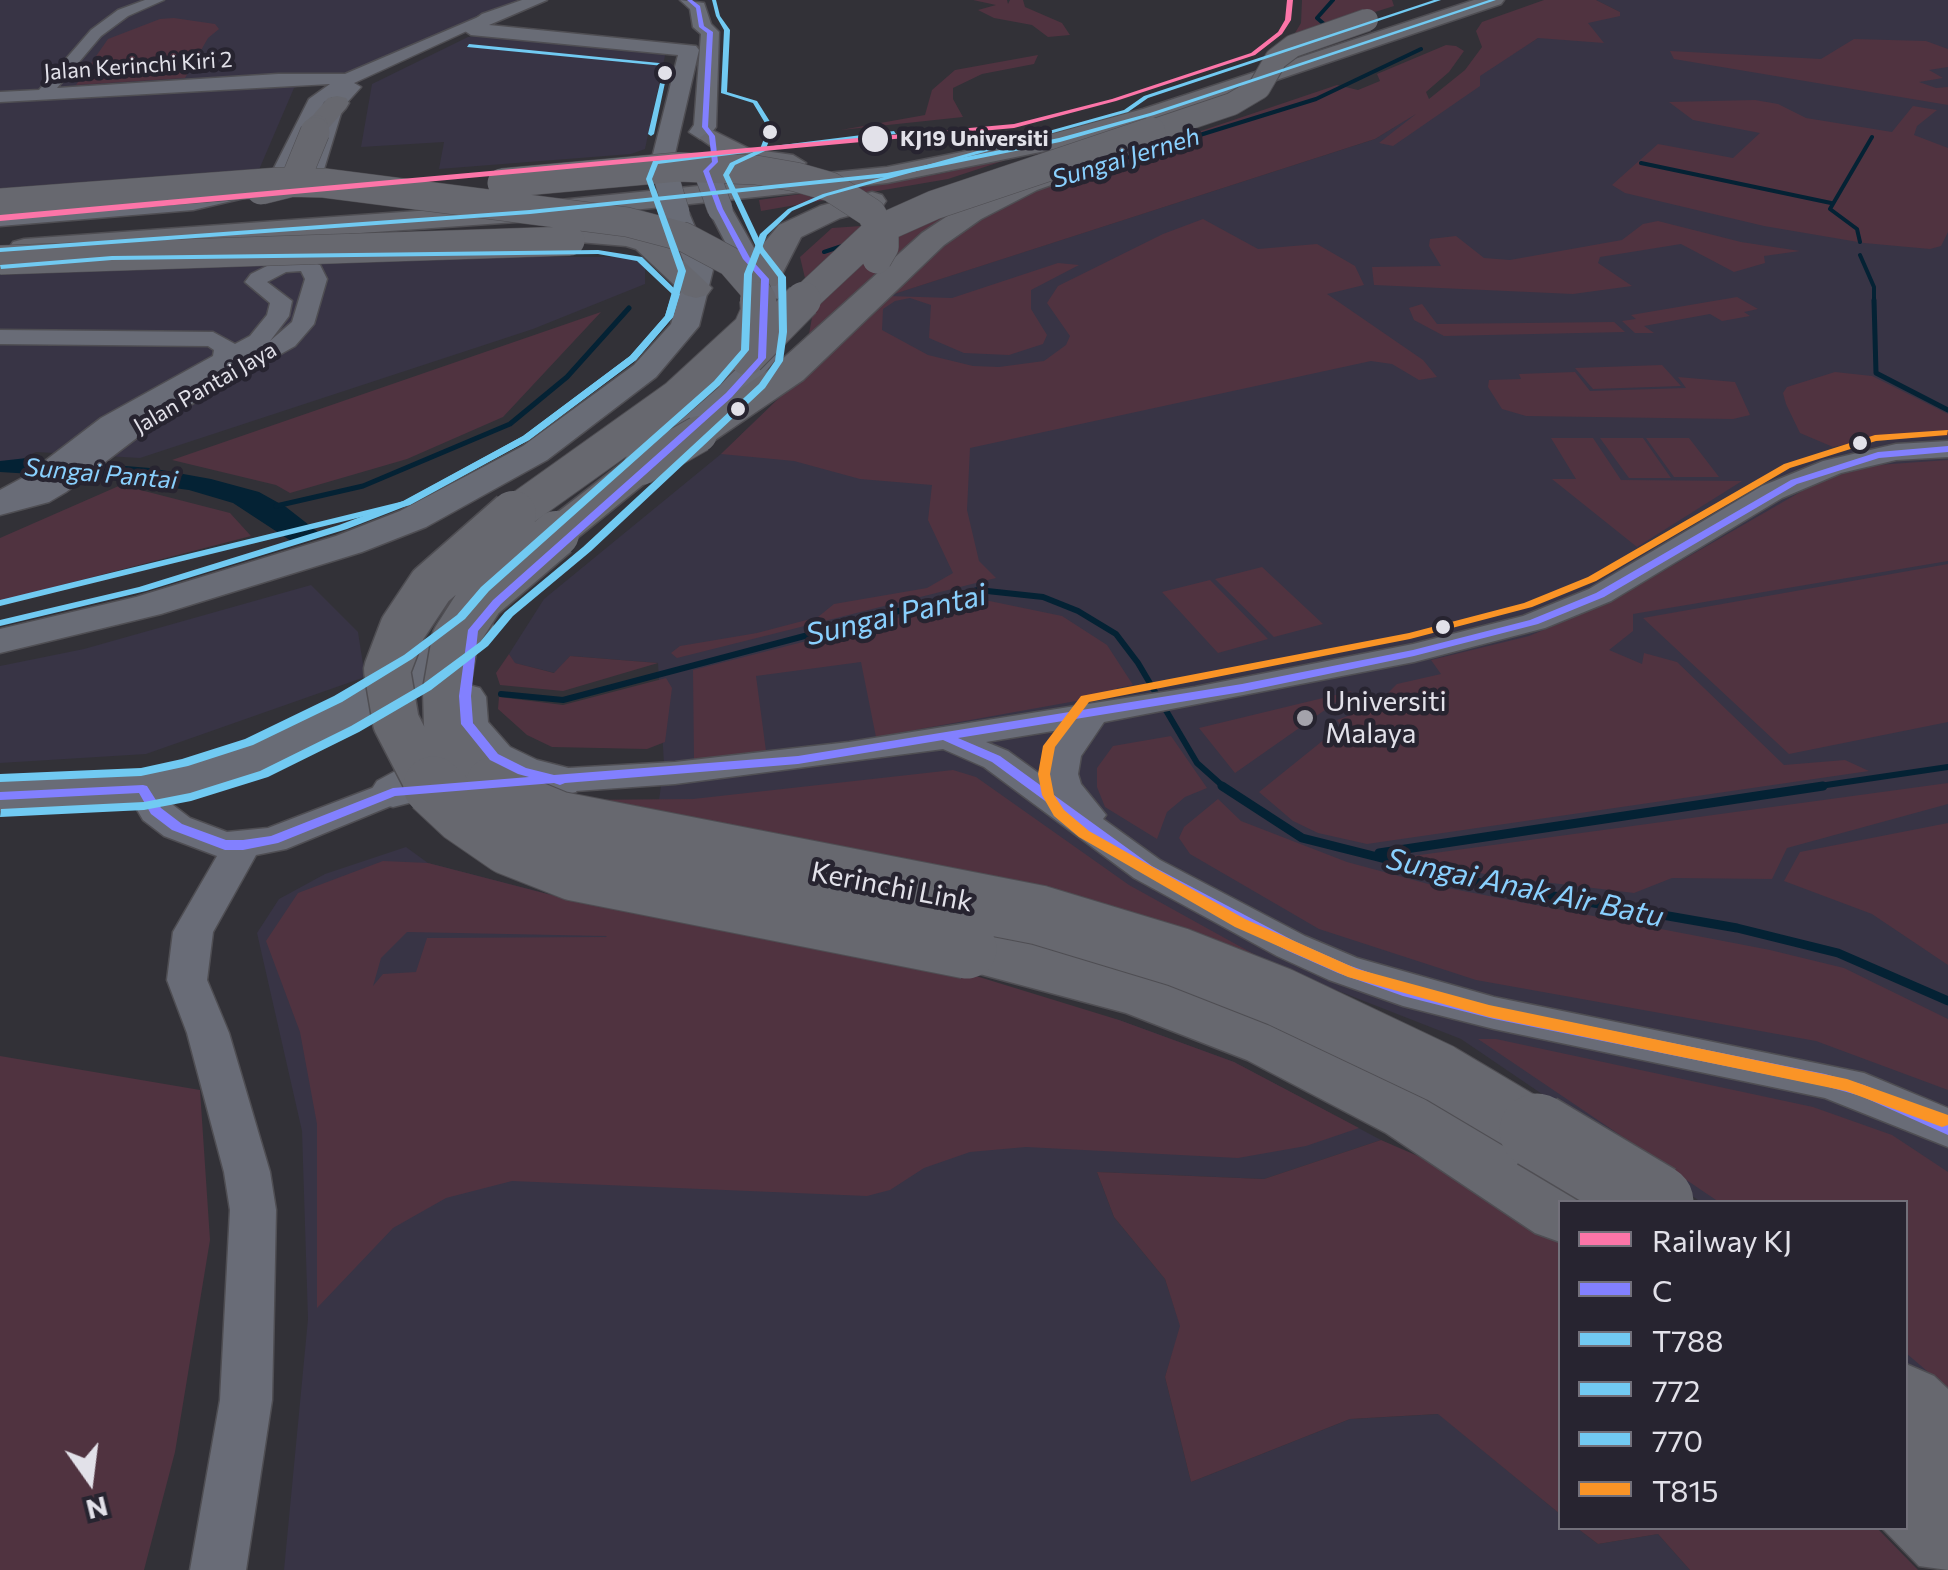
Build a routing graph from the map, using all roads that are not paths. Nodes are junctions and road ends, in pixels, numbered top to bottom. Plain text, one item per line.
1 (157, 0) edge
2 (538, 0) edge
3 (689, 0) edge
4 (1434, 0) edge
5 (1460, 0) edge
6 (1494, 0) edge
7 (479, 23) junction
8 (702, 27) junction
9 (591, 40) junction
10 (285, 80) junction
11 (343, 91) junction
12 (44, 94) junction
13 (0, 97) edge
14 (1160, 116) junction
15 (705, 133) junction
16 (793, 163) junction
17 (665, 171) junction
18 (280, 173) junction
19 (315, 174) junction
20 (707, 174) junction
21 (462, 187) junction
22 (0, 206) edge
23 (0, 223) edge
24 (0, 236) edge
25 (111, 241) junction
26 (0, 250) edge
27 (0, 260) edge
28 (764, 279) junction
29 (696, 288) junction
30 (0, 336) edge
31 (726, 354) junction
32 (224, 361) junction
33 (694, 426) junction
34 (1948, 449) edge
35 (85, 452) junction
36 (535, 453) junction
37 (641, 466) junction
38 (0, 504) edge
39 (413, 519) junction
40 (0, 621) edge
41 (0, 640) edge
42 (0, 655) edge
43 (468, 678) junction
44 (1105, 712) junction
45 (396, 722) junction
46 (948, 738) junction
47 (560, 781) junction
48 (144, 789) junction
49 (393, 792) junction
50 (0, 796) edge
51 (243, 845) junction
52 (1948, 1104) edge
53 (1948, 1128) edge
54 (1653, 1200) edge
55 (1558, 1210) edge
56 (1908, 1405) edge
57 (1948, 1444) edge
58 (1908, 1496) edge
59 (1948, 1537) edge
60 (218, 1570) edge

1 - 12 street
2 - 7 main road
3 - 8 main road
4 - 45 highway, bridge
5 - 14 highway
6 - 14 highway
7 - 9 main road
7 - 11 street
8 - 9 main road
8 - 15 main road
9 - 17 main road
10 - 11 street
10 - 11 street
10 - 11 street
10 - 12 street, Jalan Kerinchi Kiri 2
11 - 18 street
11 - 19 street
11 - 22 highway, bridge
12 - 13 street, Jalan Kerinchi Kiri 2
14 - 16 highway
14 - 24 highway
14 - 25 highway
14 - 28 highway
14 - 37 highway, bridge
15 - 16 highway
15 - 20 main road
16 - 20 highway
17 - 20 highway
17 - 24 highway
17 - 29 main road, bridge
18 - 19 street
18 - 23 street
19 - 21 street
20 - 28 main road, bridge
21 - 23 highway
21 - 37 highway, bridge
22 - 31 highway, Kerinchi Link, bridge
25 - 26 highway
25 - 29 highway
27 - 31 highway, bridge
28 - 33 main road
29 - 36 main road
30 - 32 street
31 - 45 highway, Kerinchi Link, bridge
32 - 35 street
32 - 35 street, Jalan Pantai Jaya
33 - 36 main road
33 - 43 main road
34 - 44 street
35 - 38 street, Jalan Pantai Jaya
36 - 39 main road
37 - 54 highway, Kerinchi Link, bridge
39 - 40 main road
39 - 41 main road
39 - 42 main road
43 - 47 main road
43 - 48 main road
43 - 49 main road
44 - 46 street
44 - 52 street
45 - 55 highway, Kerinchi Link, bridge
46 - 47 street
46 - 53 street
47 - 49 street
48 - 50 main road
48 - 51 street
49 - 51 street
51 - 60 street
56 - 57 highway
58 - 59 highway

